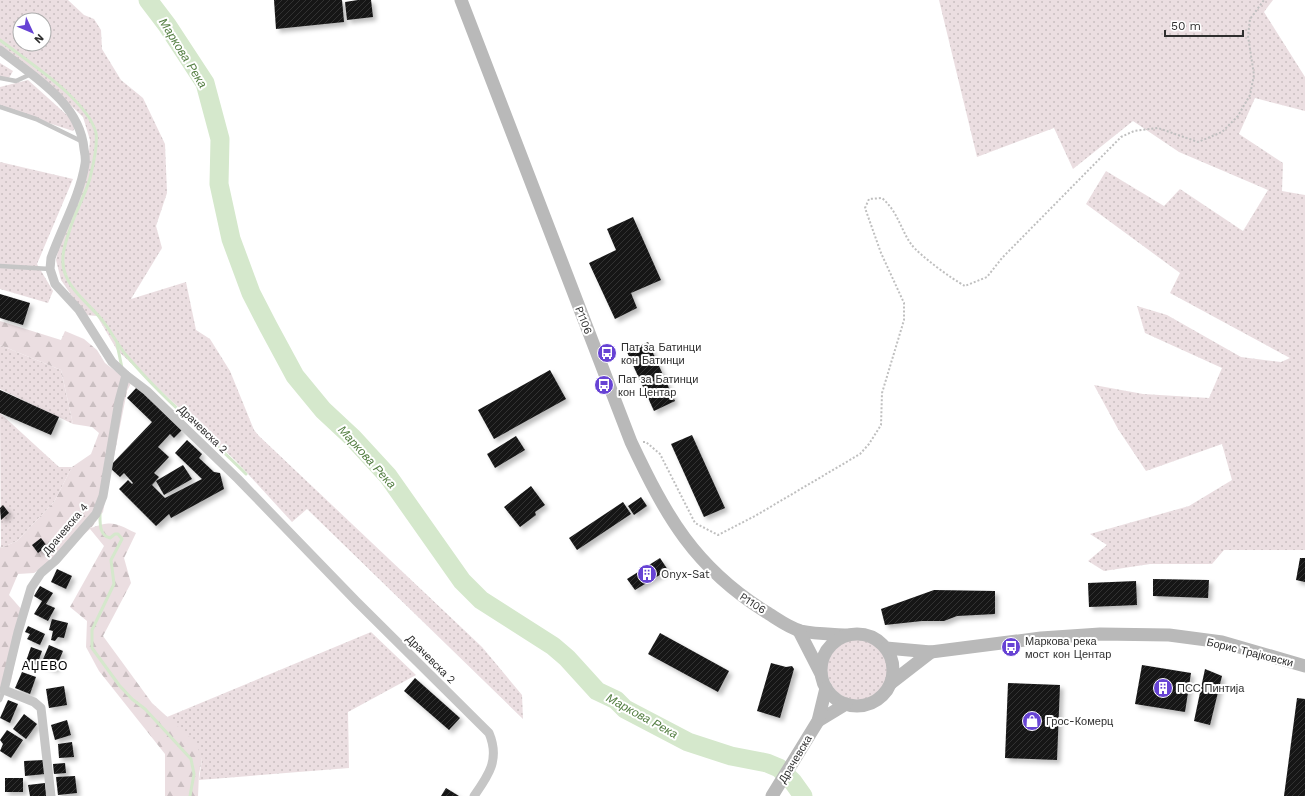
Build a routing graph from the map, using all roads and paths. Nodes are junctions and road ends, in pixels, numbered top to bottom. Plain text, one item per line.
1 (461, 0) edge
2 (1264, 0) edge
3 (0, 50) edge
4 (30, 74) junction
5 (0, 78) edge
6 (0, 107) edge
7 (84, 141) junction
8 (0, 266) edge
9 (50, 269) junction
10 (126, 375) junction
11 (631, 442) junction
12 (799, 630) junction
13 (846, 635) junction
14 (886, 648) junction
15 (931, 652) junction
16 (1305, 666) edge
17 (821, 674) junction
18 (891, 683) junction
19 (826, 688) junction
20 (4, 690) junction
21 (0, 700) edge
22 (846, 704) junction
23 (818, 721) junction
24 (51, 796) edge
25 (474, 796) edge
26 (772, 796) edge

1 - 11 main road, P1106
2 - 11 path
3 - 4 street
4 - 5 lane
4 - 7 street
6 - 7 lane
7 - 9 street
8 - 9 lane
9 - 10 street, Драчевска 2
10 - 20 street, Драчевска 4
10 - 25 street, Драчевска 2
11 - 12 main road, P1106
12 - 13 main road
12 - 17 main road
13 - 14 main road
13 - 17 main road
14 - 15 main road, Борис Трајковски
14 - 18 main road
15 - 16 main road, Борис Трајковски
15 - 18 main road
17 - 19 main road
18 - 22 main road
19 - 22 main road
19 - 23 main road, Драчевска
20 - 21 lane, Драчевска 4
20 - 24 street
22 - 23 main road, Драчевска
23 - 26 main road, Драчевска

